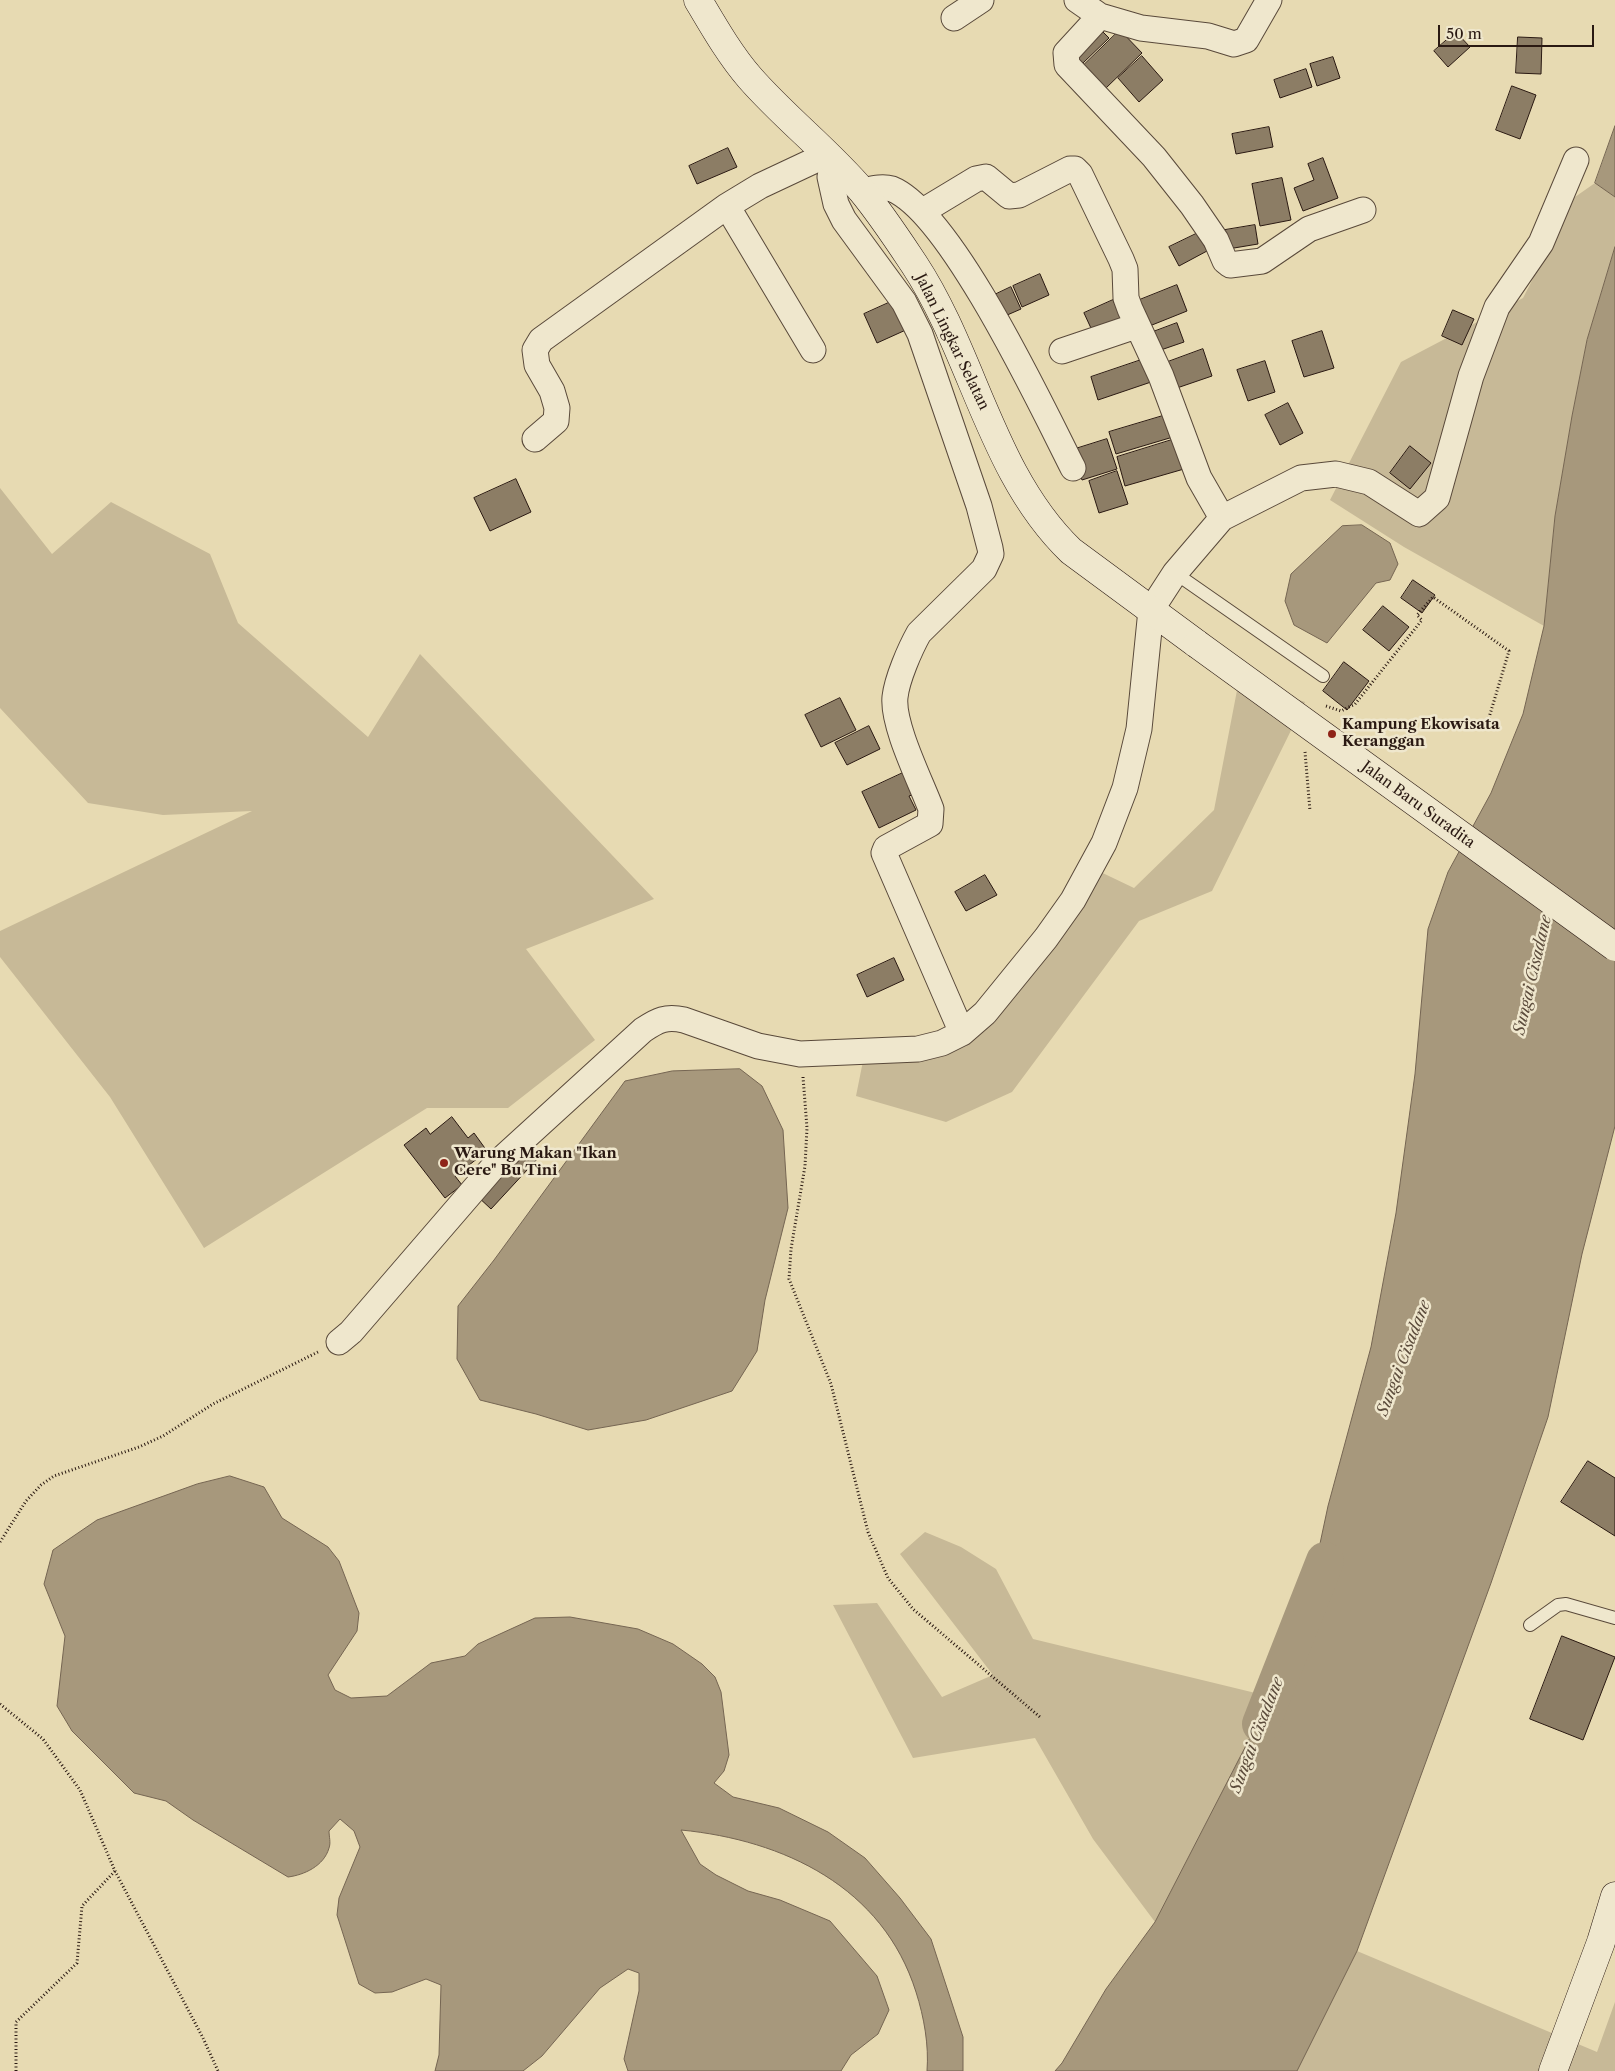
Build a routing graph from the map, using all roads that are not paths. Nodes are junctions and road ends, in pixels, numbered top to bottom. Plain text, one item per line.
1 (698, 0) edge
2 (980, 0) edge
3 (1076, 0) edge
4 (1268, 0) edge
5 (1100, 16) junction
6 (954, 18) dead end
7 (830, 158) junction
8 (1576, 160) dead end
9 (862, 191) junction
10 (727, 206) junction
11 (1363, 210) dead end
12 (923, 211) junction
13 (1136, 326) junction
14 (813, 350) dead end
15 (1062, 351) dead end
16 (535, 439) dead end
17 (1073, 468) dead end
18 (1222, 518) junction
19 (1176, 573) junction
20 (1151, 610) junction
21 (1197, 644) joint
22 (1323, 676) dead end
23 (1615, 948) edge
24 (962, 1033) junction
25 (339, 1342) road end
26 (1615, 1618) edge
27 (1530, 1625) dead end
28 (1615, 1896) edge
29 (1552, 2071) edge

1 - 7 main road, Jalan Lingkar Selatan
2 - 6 street
3 - 5 street
4 - 5 street
5 - 11 street
7 - 9 main road, Jalan Lingkar Selatan
7 - 10 street
7 - 24 street
8 - 18 street
9 - 12 street
9 - 20 main road, Jalan Lingkar Selatan
10 - 14 street
10 - 16 street
12 - 13 street
12 - 17 street
13 - 15 street
13 - 18 street
18 - 19 street
19 - 20 street
19 - 22 lane
20 - 21 main road, Jalan Lingkar Selatan
20 - 24 street
21 - 23 main road, Jalan Baru Suradita, bridge
24 - 25 street
26 - 27 lane
28 - 29 main road

